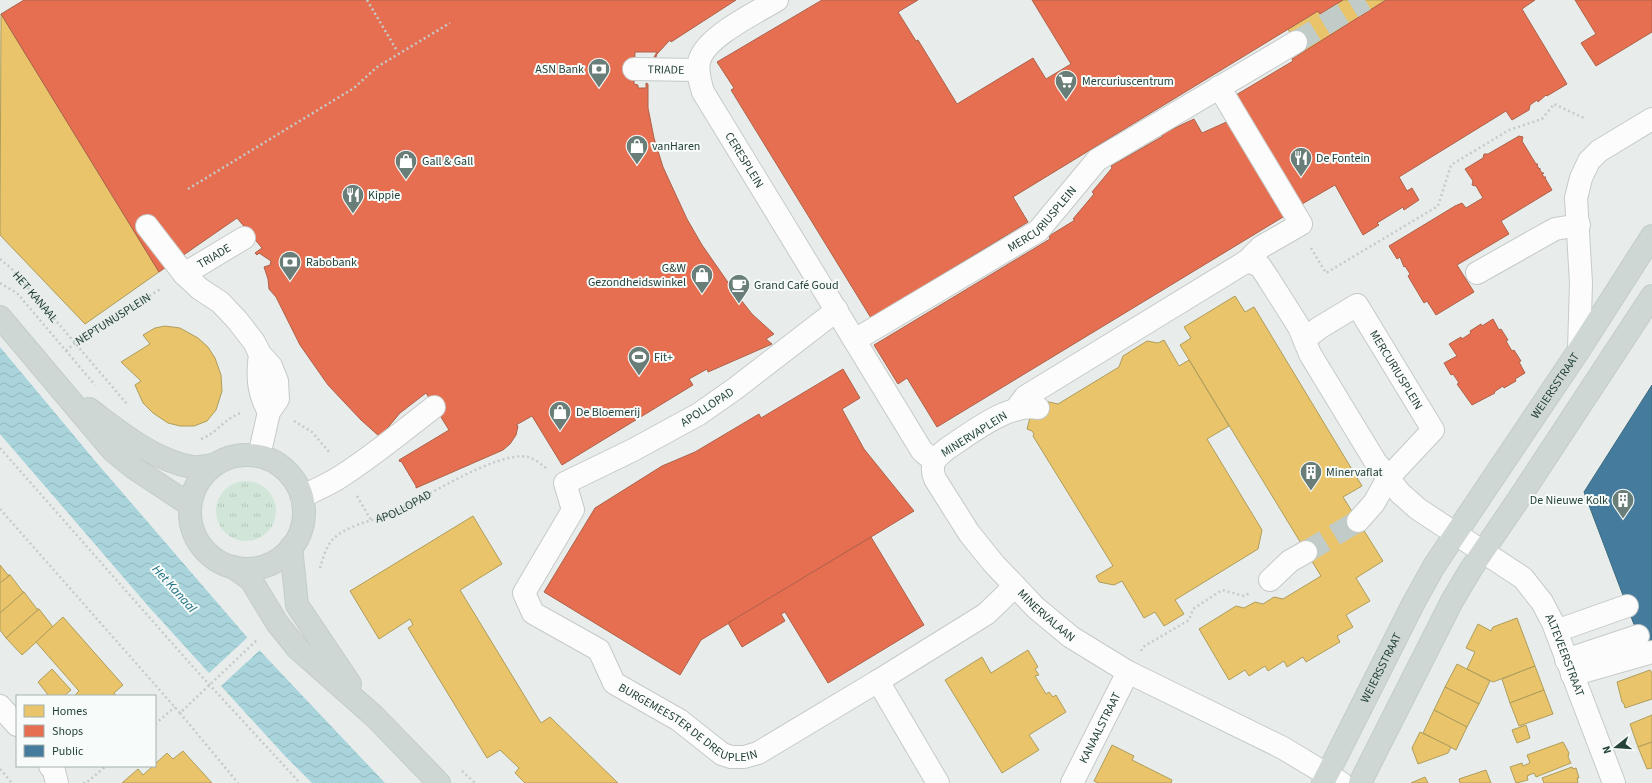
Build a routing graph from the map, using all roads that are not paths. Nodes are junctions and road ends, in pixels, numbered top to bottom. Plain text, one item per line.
1 (777, 0) edge
2 (1296, 42) tunnel mouth
3 (634, 70) dead end
4 (698, 70) junction
5 (1219, 87) junction
6 (1652, 119) edge
7 (1579, 225) junction
8 (147, 226) dead end
9 (1652, 236) edge
10 (244, 238) dead end
11 (1247, 261) junction
12 (180, 267) junction
13 (1477, 273) dead end
14 (1652, 296) edge
15 (837, 310) junction
16 (0, 317) edge
17 (1305, 339) junction
18 (855, 340) junction
19 (1579, 350) junction
20 (60, 388) junction
21 (434, 407) dead end
22 (260, 450) junction
23 (934, 461) junction
24 (213, 466) junction
25 (1388, 478) junction
26 (307, 494) junction
27 (190, 505) junction
28 (1358, 521) tunnel mouth
29 (1456, 534) junction
30 (291, 547) junction
31 (1483, 551) junction
32 (1306, 552) tunnel mouth
33 (233, 567) junction
34 (1270, 580) road end
35 (1015, 586) junction
36 (524, 593) joint
37 (1627, 606) dead end
38 (1556, 631) junction
39 (1645, 644) edge
40 (1569, 668) junction
41 (1128, 672) junction
42 (878, 682) junction
43 (0, 706) edge
44 (367, 710) junction
45 (16, 723) edge
46 (51, 767) edge
47 (1330, 780) edge
48 (57, 783) edge
49 (440, 783) edge
50 (938, 783) edge
51 (1072, 783) edge
52 (1360, 783) edge
53 (1614, 783) edge

1 - 4 street, CERESPLEIN
2 - 5 street, MERCURIUSPLEIN
3 - 4 street, TRIADE
4 - 15 street, CERESPLEIN
5 - 11 street
5 - 18 street, MERCURIUSPLEIN
6 - 7 street
7 - 13 street
7 - 19 street
8 - 12 street
9 - 19 main road, WEIERSSTRAAT
10 - 12 street, TRIADE
11 - 17 street
11 - 23 street, MINERVAPLEIN
12 - 22 street
14 - 31 main road
15 - 18 street, CERESPLEIN
15 - 36 street, APOLLOPAD
16 - 20 main road
17 - 25 street
17 - 25 street, MERCURIUSPLEIN
18 - 23 street
19 - 29 main road, WEIERSSTRAAT
20 - 24 main road
20 - 27 main road
21 - 26 street
22 - 24 main road
22 - 26 main road
23 - 35 street, MINERVALAAN
24 - 27 main road
25 - 28 street
25 - 29 street
26 - 30 main road
27 - 33 main road
29 - 31 street
29 - 47 main road, WEIERSSTRAAT
30 - 33 main road
30 - 44 main road
31 - 38 street, ALTEVEERSTRAAT
31 - 52 main road
32 - 34 street
33 - 44 main road
35 - 41 street, MINERVALAAN
35 - 42 street, BURGEMEESTER DE DREUPLEIN
36 - 42 street, BURGEMEESTER DE DREUPLEIN
37 - 38 street
38 - 40 street, ALTEVEERSTRAAT
39 - 40 street
40 - 53 street, ALTEVEERSTRAAT
41 - 47 street, MINERVALAAN
41 - 51 street, KANAALSTRAAT
42 - 50 street
43 - 45 street
44 - 49 main road
46 - 48 street

